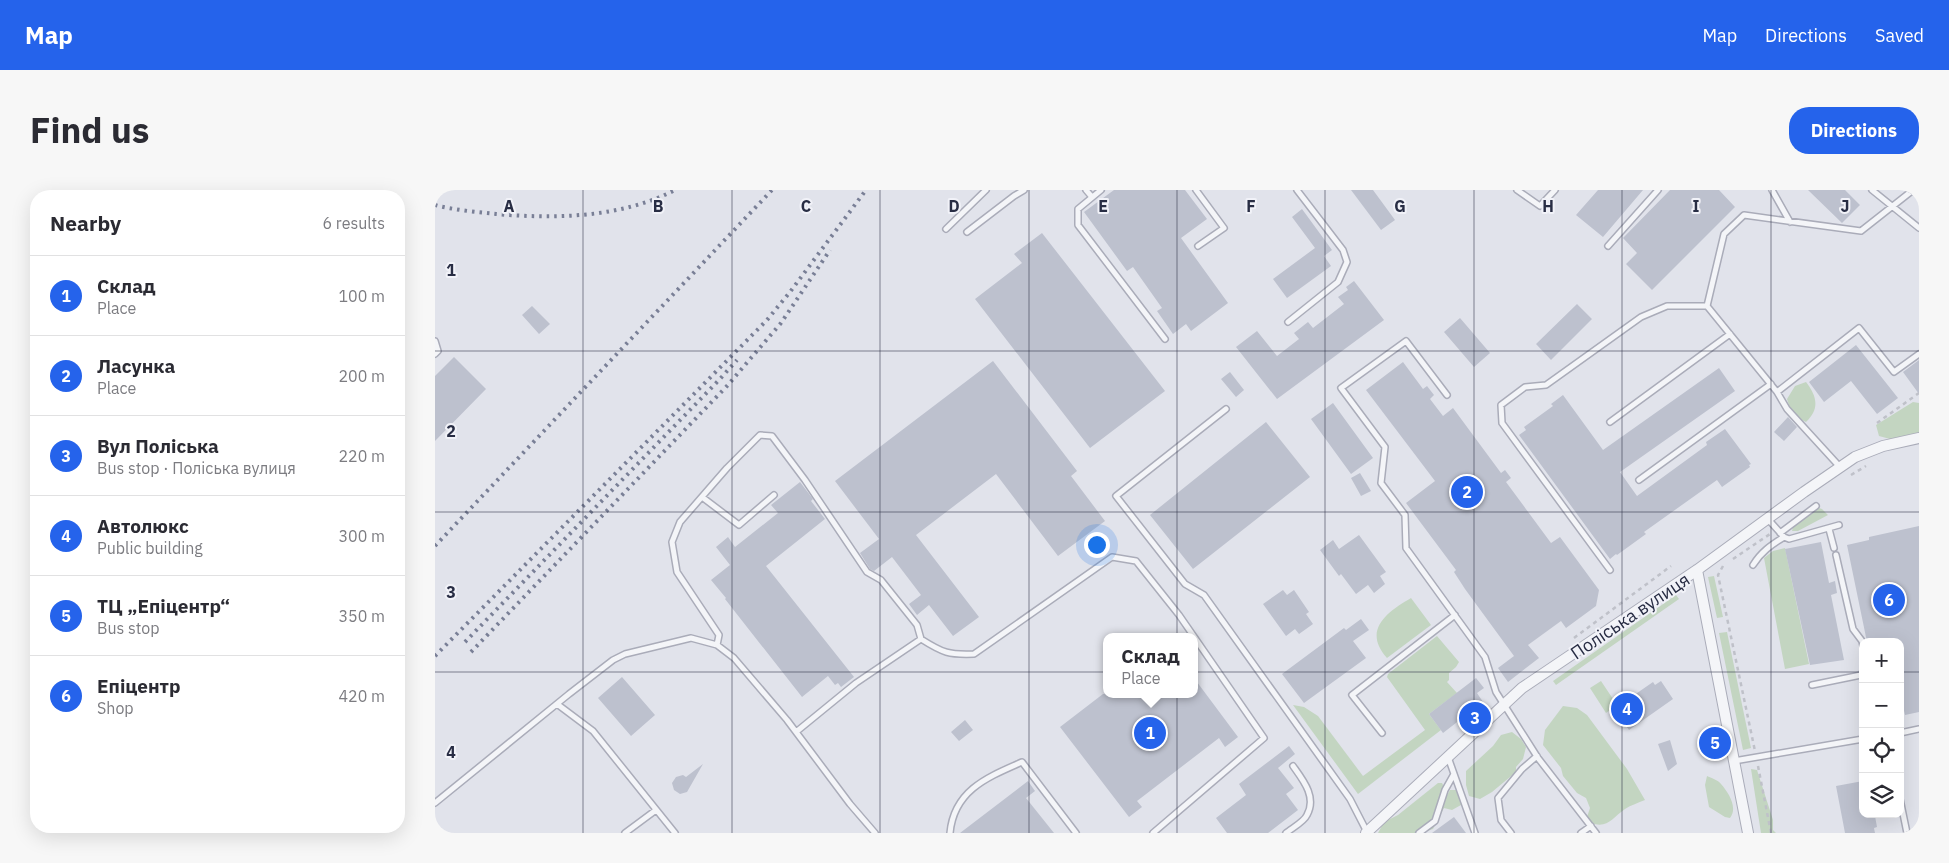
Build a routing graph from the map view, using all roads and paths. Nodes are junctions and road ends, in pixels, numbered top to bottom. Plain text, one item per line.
1 (986, 190) edge
2 (1024, 190) edge
3 (1086, 190) edge
4 (1101, 190) edge
5 (1196, 190) edge
6 (1297, 190) edge
7 (1517, 190) edge
8 (1555, 190) edge
9 (1658, 190) edge
10 (1772, 190) edge
11 (1872, 190) edge
12 (1913, 190) edge
13 (1092, 197) junction
14 (1893, 205) junction
15 (1790, 222) junction
16 (1919, 228) edge
17 (946, 229) dead end
18 (967, 232) dead end
19 (1198, 246) dead end
20 (1608, 246) dead end
21 (1707, 306) junction
22 (1288, 322) dead end
23 (1730, 334) junction
24 (1165, 339) dead end
25 (435, 341) edge
26 (435, 354) edge
27 (1919, 354) edge
28 (1771, 384) junction
29 (1777, 392) junction
30 (1919, 393) edge
31 (1447, 395) dead end
32 (1226, 409) dead end
33 (1610, 422) dead end
34 (1877, 423) dead end
35 (1919, 438) edge
36 (1840, 467) junction
37 (1639, 480) dead end
38 (774, 495) dead end
39 (702, 497) junction
40 (1816, 506) dead end
41 (1767, 518) junction
42 (1839, 526) dead end
43 (1829, 528) junction
44 (1782, 534) junction
45 (1834, 548) dead end
46 (1836, 555) dead end
47 (1753, 565) dead end
48 (1671, 566) dead end
49 (1610, 570) dead end
50 (1697, 570) junction
51 (1718, 575) dead end
52 (1455, 615) junction
53 (1191, 633) edge
54 (1860, 638) edge
55 (921, 639) junction
56 (1573, 639) dead end
57 (1198, 642) edge
58 (717, 645) junction
59 (1859, 676) edge
60 (1812, 684) dead end
61 (557, 704) junction
62 (1503, 706) junction
63 (1919, 729) edge
64 (1904, 731) edge
65 (796, 732) junction
66 (1382, 733) dead end
67 (1859, 740) edge
68 (1537, 756) junction
69 (1448, 757) junction
70 (1756, 757) junction
71 (1734, 761) junction
72 (1293, 766) dead end
73 (1454, 774) junction
74 (435, 802) edge
75 (656, 810) junction
76 (1904, 818) edge
77 (1591, 826) junction
78 (625, 833) edge
79 (675, 833) edge
80 (875, 833) edge
81 (950, 833) edge
82 (1076, 833) edge
83 (1153, 833) edge
84 (1286, 833) edge
85 (1366, 833) edge
86 (1419, 833) edge
87 (1475, 833) edge
88 (1511, 833) edge
89 (1581, 833) edge
90 (1596, 833) edge
91 (1748, 833) edge
92 (1771, 833) edge
93 (1907, 833) edge

1 - 17 lane
2 - 18 lane
3 - 13 lane
4 - 13 lane
5 - 19 lane
6 - 22 lane
7 - 8 lane
9 - 20 lane
10 - 15 lane
11 - 14 lane
12 - 14 lane
13 - 24 lane
14 - 15 lane
14 - 16 lane
15 - 21 lane
21 - 23 lane
21 - 49 lane
23 - 28 lane
23 - 33 lane
25 - 26 lane
27 - 29 lane
28 - 29 lane
28 - 37 lane
29 - 36 lane
30 - 34 path
31 - 52 lane
32 - 85 lane
35 - 36 street, Поліська вулиця
36 - 41 street, Поліська вулиця
38 - 39 lane
39 - 55 lane
39 - 58 lane
40 - 44 lane
41 - 44 lane
41 - 50 street, Поліська вулиця
42 - 43 lane
43 - 44 lane
43 - 45 lane
44 - 47 lane
46 - 54 lane
48 - 56 path
50 - 62 street, Поліська вулиця
50 - 71 street
51 - 70 path
52 - 62 lane
52 - 66 lane
53 - 55 lane
55 - 65 lane
57 - 83 lane
58 - 61 lane
58 - 65 lane
59 - 60 lane
61 - 74 lane
61 - 75 lane
62 - 68 lane
62 - 69 street, Поліська вулиця
63 - 64 lane
65 - 80 lane
67 - 70 lane
68 - 77 lane
68 - 88 lane
69 - 73 lane
69 - 85 street, Поліська вулиця
70 - 71 lane
70 - 92 path
71 - 91 street
72 - 84 lane
73 - 86 lane
73 - 87 lane
75 - 78 lane
75 - 79 lane
76 - 93 lane
77 - 89 lane
77 - 90 lane
81 - 82 lane

